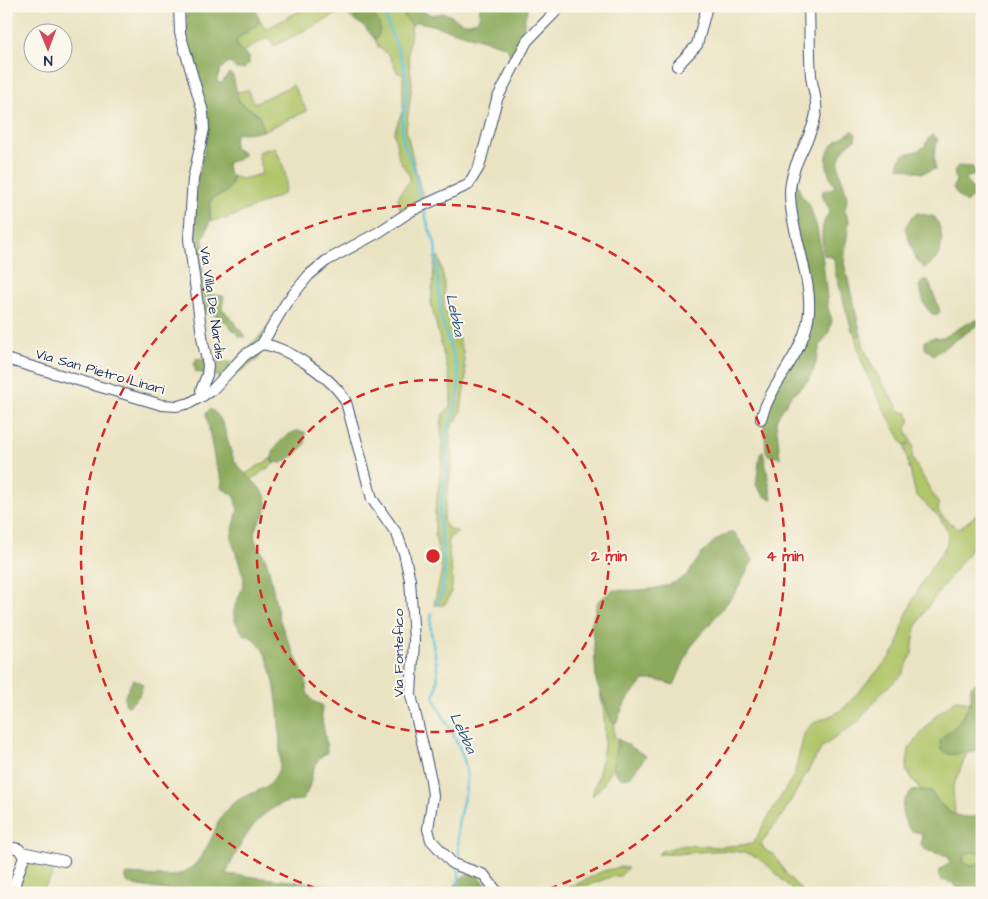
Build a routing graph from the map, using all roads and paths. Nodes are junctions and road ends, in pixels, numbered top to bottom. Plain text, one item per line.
1 (179, 6) edge
2 (561, 6) edge
3 (707, 6) edge
4 (809, 6) edge
5 (677, 66) dead end
6 (262, 344) junction
7 (6, 359) edge
8 (203, 396) junction
9 (761, 419) dead end
10 (6, 846) edge
11 (22, 852) junction
12 (64, 861) dead end
13 (15, 893) edge
14 (498, 893) edge

1 - 8 street, Via Villa De Nardis
2 - 6 street, Via San Pietro Linari
3 - 5 street
4 - 9 street
6 - 8 street, Via San Pietro Linari
6 - 14 street, Via Fontefico
7 - 8 street, Via San Pietro Linari
10 - 11 street
11 - 12 street
11 - 13 street

